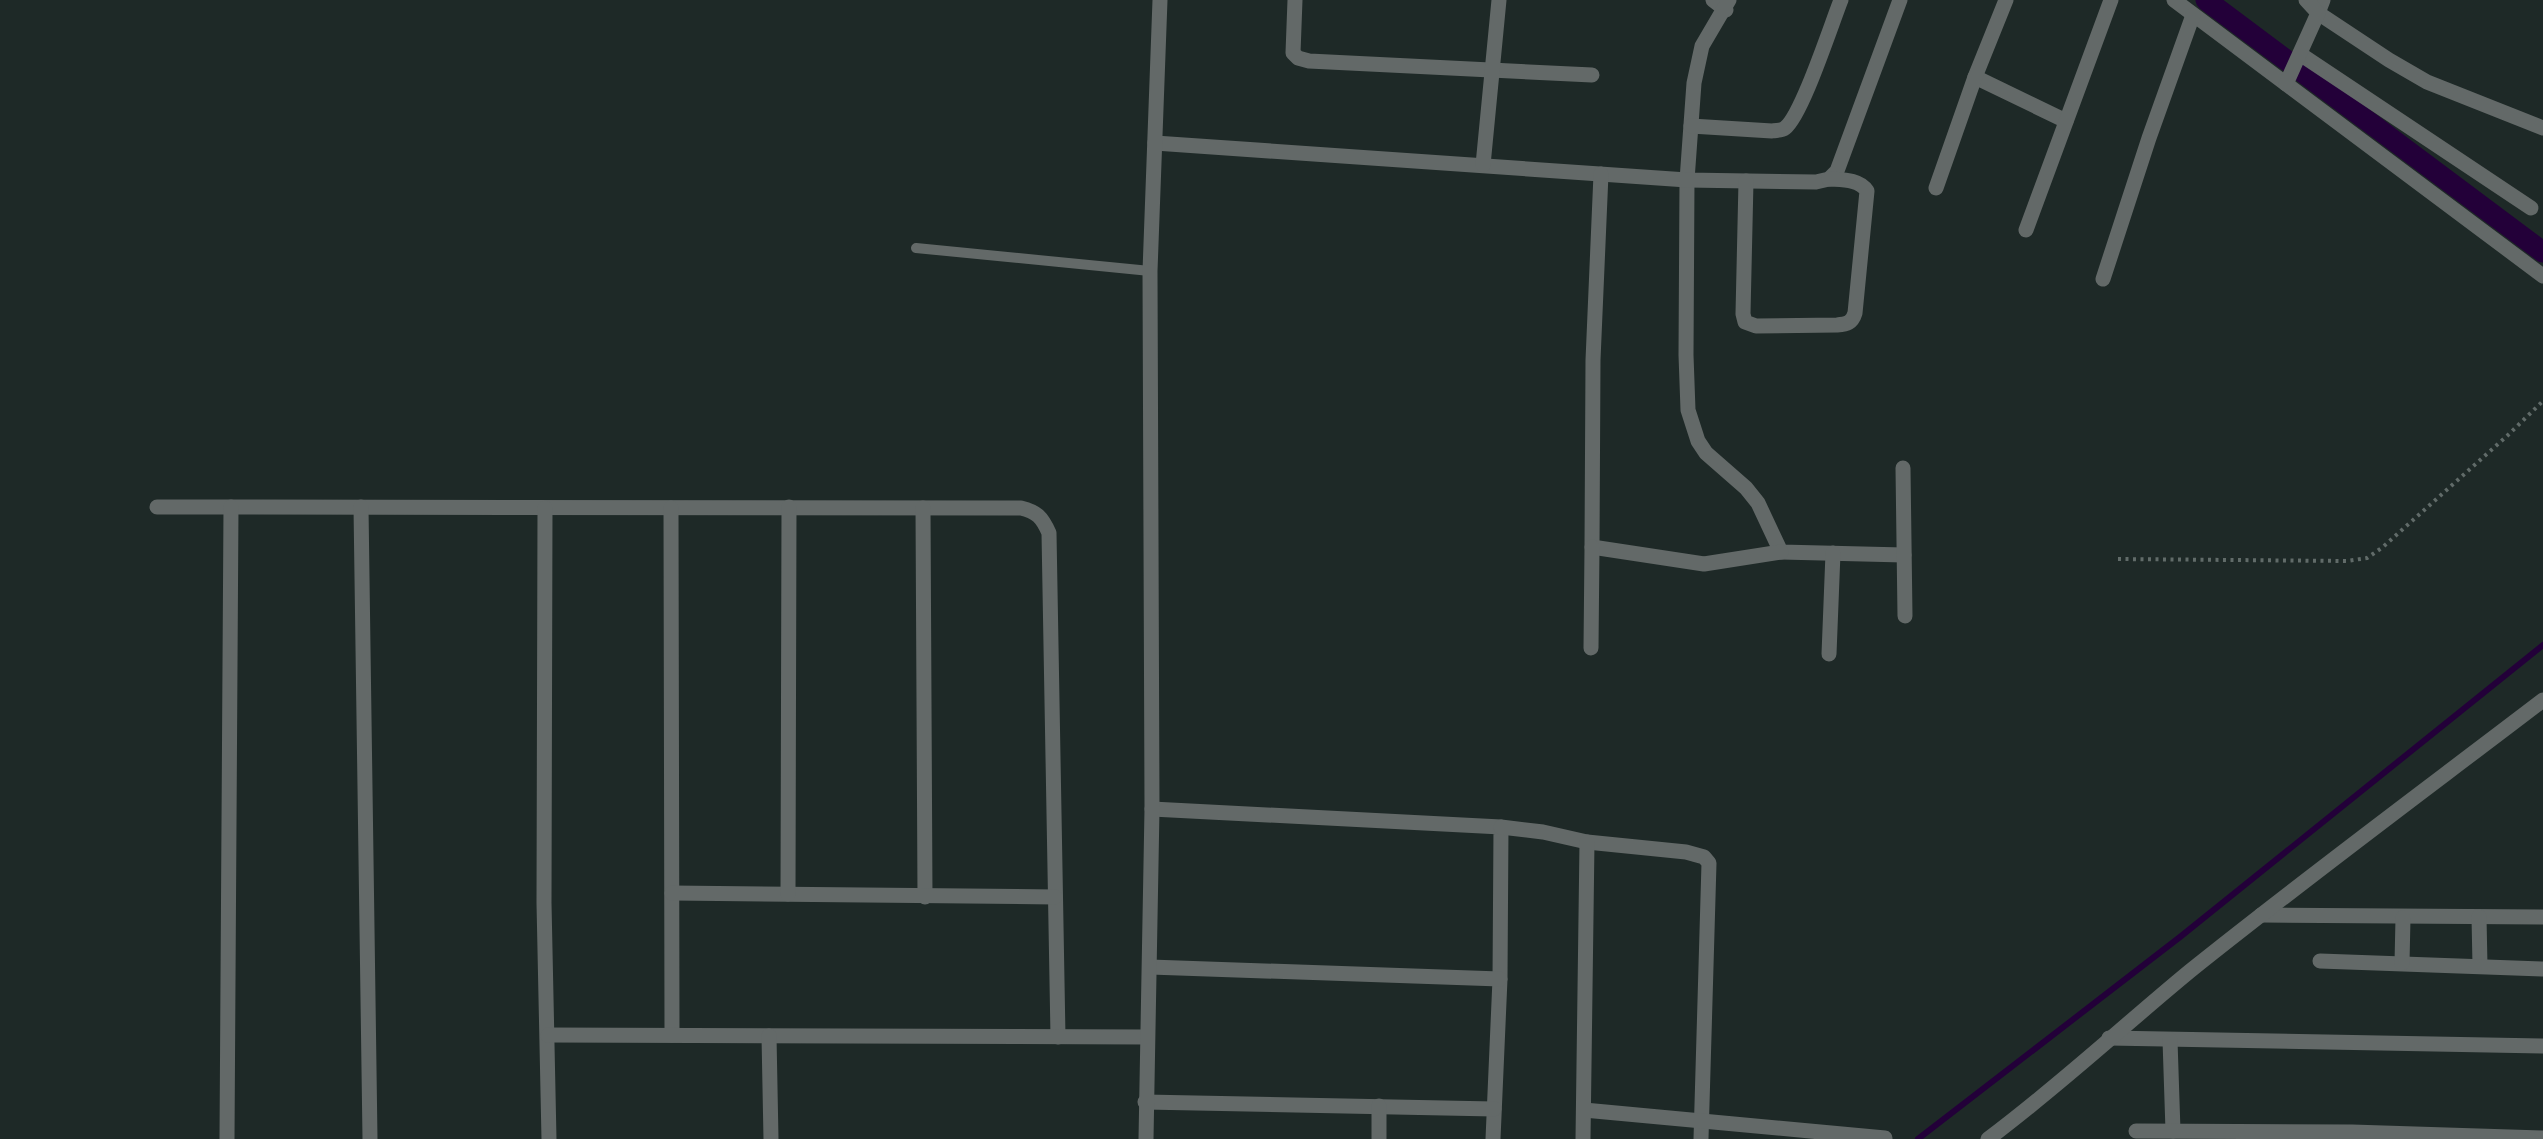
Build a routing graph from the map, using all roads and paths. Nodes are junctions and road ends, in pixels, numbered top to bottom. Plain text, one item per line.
1 (1160, 0) edge
2 (1295, 0) edge
3 (1499, 0) edge
4 (1841, 0) edge
5 (1900, 0) edge
6 (2006, 0) edge
7 (2111, 0) edge
8 (2174, 0) edge
9 (2306, 0) edge
10 (1723, 3) edge
11 (2321, 7) edge
12 (2193, 15) junction
13 (2300, 54) junction
14 (1493, 72) junction
15 (1592, 75) dead end
16 (1975, 77) junction
17 (2286, 84) junction
18 (2066, 121) junction
19 (1691, 126) junction
20 (2543, 128) edge
21 (1155, 143) junction
22 (1483, 165) junction
23 (1601, 174) junction
24 (1829, 178) junction
25 (1687, 180) junction
26 (1746, 180) junction
27 (1936, 188) dead end
28 (2531, 208) dead end
29 (2025, 230) dead end
30 (916, 248) dead end
31 (1150, 271) junction
32 (2543, 276) edge
33 (2103, 279) dead end
34 (2543, 401) edge
35 (1903, 468) dead end
36 (157, 507) dead end
37 (231, 507) junction
38 (361, 507) junction
39 (546, 507) junction
40 (671, 507) junction
41 (789, 507) junction
42 (922, 508) junction
43 (1592, 547) junction
44 (1781, 552) junction
45 (1833, 553) junction
46 (1905, 555) junction
47 (2118, 559) dead end
48 (1905, 616) dead end
49 (1591, 648) dead end
50 (1829, 654) dead end
51 (2543, 700) edge
52 (1152, 809) junction
53 (1501, 827) junction
54 (1587, 842) junction
55 (672, 893) junction
56 (788, 894) junction
57 (925, 897) junction
58 (1055, 897) junction
59 (2261, 915) junction
60 (2479, 917) junction
61 (2543, 917) edge
62 (2403, 918) junction
63 (2320, 961) dead end
64 (2402, 963) junction
65 (2480, 966) junction
66 (1150, 967) junction
67 (2543, 969) edge
68 (1500, 979) junction
69 (548, 1035) junction
70 (672, 1035) junction
71 (769, 1036) junction
72 (1058, 1037) junction
73 (1146, 1037) junction
74 (2109, 1038) junction
75 (2170, 1040) junction
76 (2543, 1047) edge
77 (1145, 1102) junction
78 (1379, 1106) junction
79 (1494, 1109) junction
80 (1584, 1110) junction
81 (1701, 1121) junction
82 (2136, 1131) dead end
83 (2174, 1131) junction
84 (1885, 1138) edge
85 (2543, 1138) edge
86 (227, 1139) edge
87 (370, 1139) edge
88 (549, 1139) edge
89 (771, 1139) edge
90 (1146, 1139) edge
91 (1379, 1139) edge
92 (1493, 1139) edge
93 (1583, 1139) edge
94 (1701, 1139) edge
95 (1988, 1139) edge

1 - 21 street
2 - 14 street
3 - 14 street
4 - 19 street
5 - 24 street
6 - 16 street
7 - 18 street
8 - 12 street
9 - 11 street
10 - 19 street
11 - 13 street
11 - 20 street
12 - 17 street
12 - 33 street
13 - 17 street
13 - 28 street
14 - 15 street
14 - 22 street
16 - 18 street
16 - 27 street
17 - 32 street
18 - 29 street
19 - 25 street
21 - 22 street
21 - 31 street
22 - 23 street
23 - 25 street
23 - 43 street
24 - 26 street
24 - 26 street
25 - 26 street
25 - 44 street
30 - 31 lane
31 - 52 street
34 - 47 path
35 - 46 street
36 - 37 street
37 - 38 street
37 - 86 street
38 - 39 street
38 - 87 street
39 - 40 street
39 - 69 street
40 - 41 street
40 - 55 street
41 - 42 street
41 - 56 street
42 - 57 street
42 - 58 street
43 - 44 street
43 - 49 street
44 - 45 street
45 - 46 street
45 - 50 street
46 - 48 street
51 - 59 street
52 - 53 street
52 - 66 street
53 - 54 street
53 - 68 street
54 - 80 street
54 - 81 street
55 - 56 street
55 - 70 street
56 - 57 street
57 - 58 street
58 - 72 street
59 - 62 street
59 - 74 street
60 - 61 street
60 - 62 street
60 - 65 street
62 - 64 street
63 - 64 street
64 - 65 street
65 - 67 street
66 - 68 street
66 - 73 street
68 - 79 street
69 - 70 street
69 - 88 street
70 - 71 street
71 - 72 street
71 - 89 street
72 - 73 street
73 - 77 street
74 - 75 street
74 - 95 street
75 - 76 street
75 - 83 street
77 - 78 street
77 - 90 street
78 - 79 street
78 - 91 street
79 - 92 street
80 - 81 street
80 - 93 street
81 - 84 street
81 - 94 street
82 - 83 street
83 - 85 street

